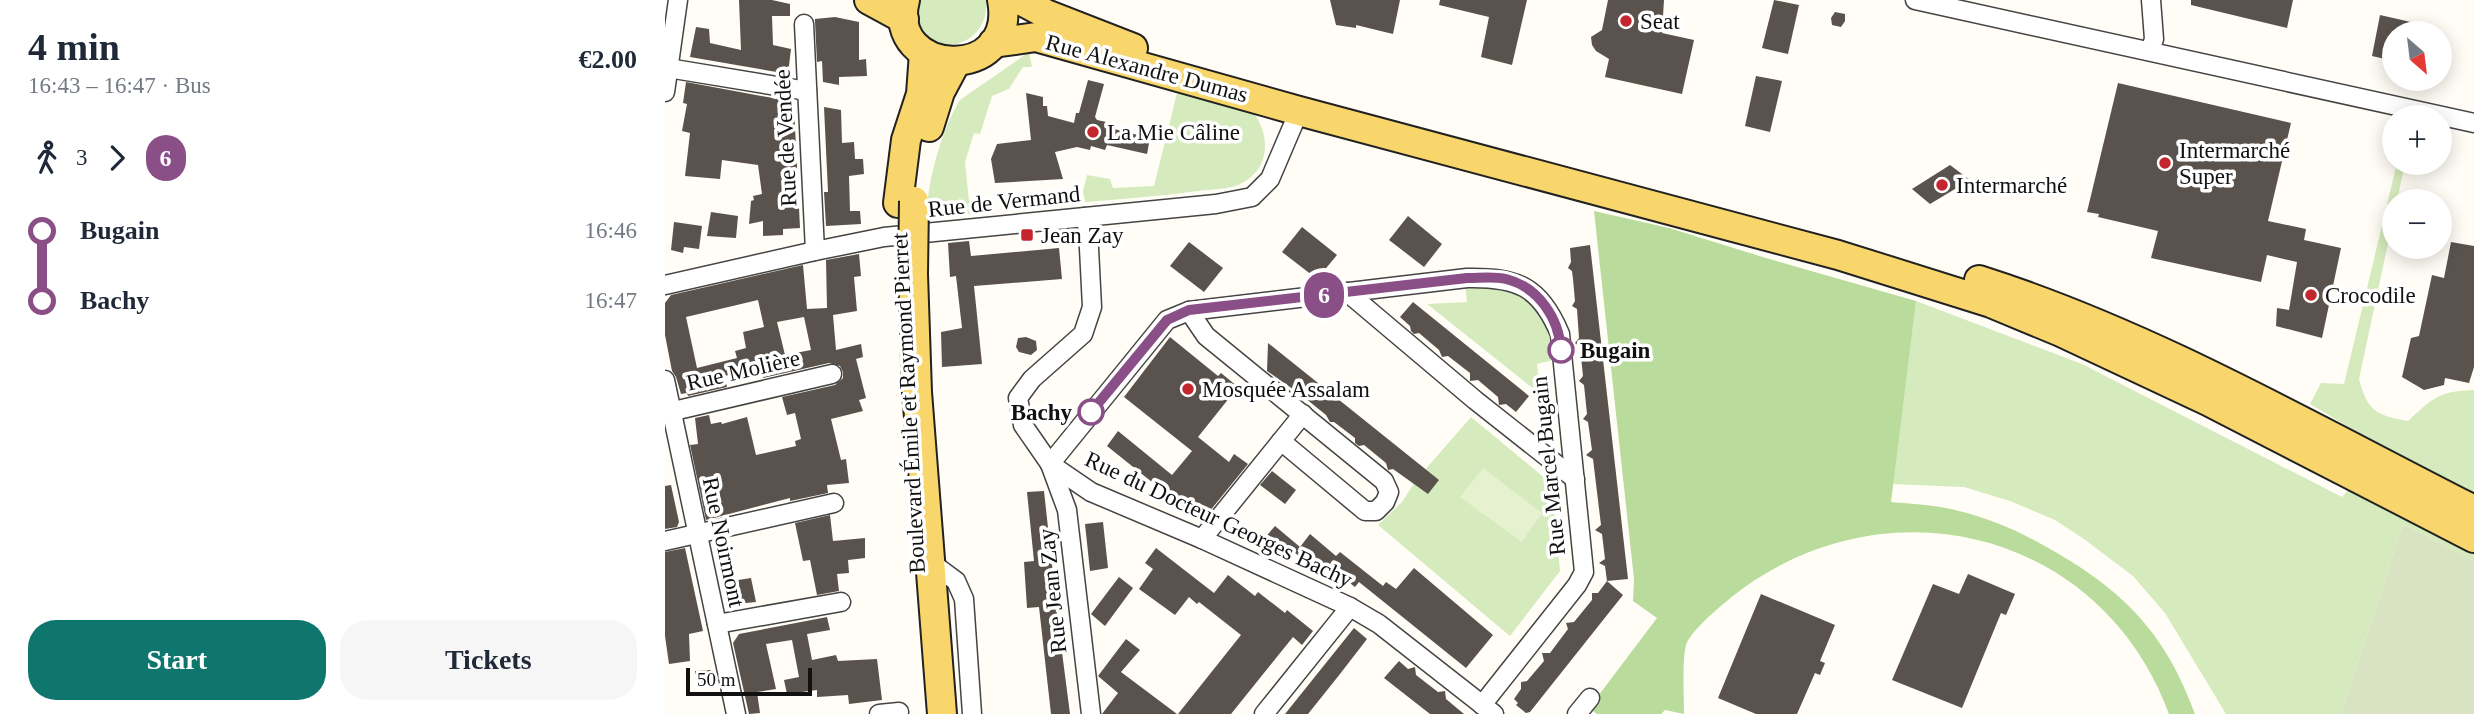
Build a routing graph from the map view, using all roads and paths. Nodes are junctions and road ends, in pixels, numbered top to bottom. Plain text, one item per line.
1 (678, 0) edge
2 (869, 0) edge
3 (1002, 0) edge
4 (1020, 0) edge
5 (1915, 0) edge
6 (2151, 0) edge
7 (905, 9) edge
8 (804, 24) dead end
9 (993, 43) junction
10 (2151, 51) junction
11 (924, 52) junction
12 (956, 62) junction
13 (668, 68) junction
14 (807, 91) junction
15 (665, 92) edge
16 (1302, 103) junction
17 (2474, 123) edge
18 (906, 202) junction
19 (1085, 217) junction
20 (815, 250) junction
21 (905, 274) junction
22 (665, 285) edge
23 (1347, 292) junction
24 (1189, 310) junction
25 (832, 374) dead end
26 (665, 380) edge
27 (668, 413) edge
28 (1303, 414) junction
29 (1280, 441) junction
30 (1050, 464) junction
31 (1575, 479) junction
32 (834, 503) dead end
33 (2474, 510) edge
34 (698, 534) junction
35 (2474, 538) edge
36 (1202, 539) junction
37 (665, 541) edge
38 (929, 561) junction
39 (841, 602) dead end
40 (1350, 607) junction
41 (717, 624) junction
42 (1590, 698) dead end
43 (1488, 709) edge
44 (899, 712) dead end
45 (736, 714) edge
46 (879, 714) edge
47 (927, 714) edge
48 (942, 714) edge
49 (972, 714) edge
50 (1091, 714) edge
51 (1264, 714) edge
52 (1577, 714) edge

1 - 13 street
2 - 7 main road
3 - 9 main road
4 - 16 main road, Rue Alexandre Dumas
5 - 10 street
6 - 10 street
7 - 11 main road
8 - 14 street, Rue de Vendée
9 - 12 main road
9 - 16 main road, Rue Alexandre Dumas
10 - 17 street
11 - 12 main road
11 - 18 main road, Boulevard Émile et Raymond Pierret
12 - 18 main road, Boulevard Émile et Raymond Pierret
13 - 14 street
13 - 15 street
14 - 20 street, Rue de Vendée
16 - 19 street, Rue de Vermand
16 - 33 main road
16 - 35 main road
18 - 21 main road, Boulevard Émile et Raymond Pierret
19 - 20 street, Rue de Vermand
19 - 30 street, Rue du Docteur Georges Bachy
20 - 22 street, Rue de Vermand
21 - 38 main road, Boulevard Émile et Raymond Pierret
21 - 47 main road, Boulevard Émile et Raymond Pierret
23 - 24 street, Rue Marcel Bugain
23 - 31 street
23 - 31 street, Rue Marcel Bugain
24 - 28 street
24 - 30 street, Rue Marcel Bugain
25 - 27 street, Rue Molière
26 - 27 street, Rue Noirmont
27 - 34 street, Rue Noirmont
28 - 29 street
28 - 29 street
29 - 36 street
30 - 36 street, Rue du Docteur Georges Bachy
30 - 50 street, Rue Jean Zay
31 - 43 street, Rue Marcel Bugain
32 - 34 street
34 - 37 street
34 - 41 street, Rue Noirmont
36 - 40 street, Rue du Docteur Georges Bachy
38 - 48 main road, Boulevard Émile et Raymond Pierret
38 - 49 street
39 - 41 street
40 - 43 street, Rue du Docteur Georges Bachy
40 - 51 street
41 - 45 street, Rue Noirmont
42 - 52 street
44 - 46 street

